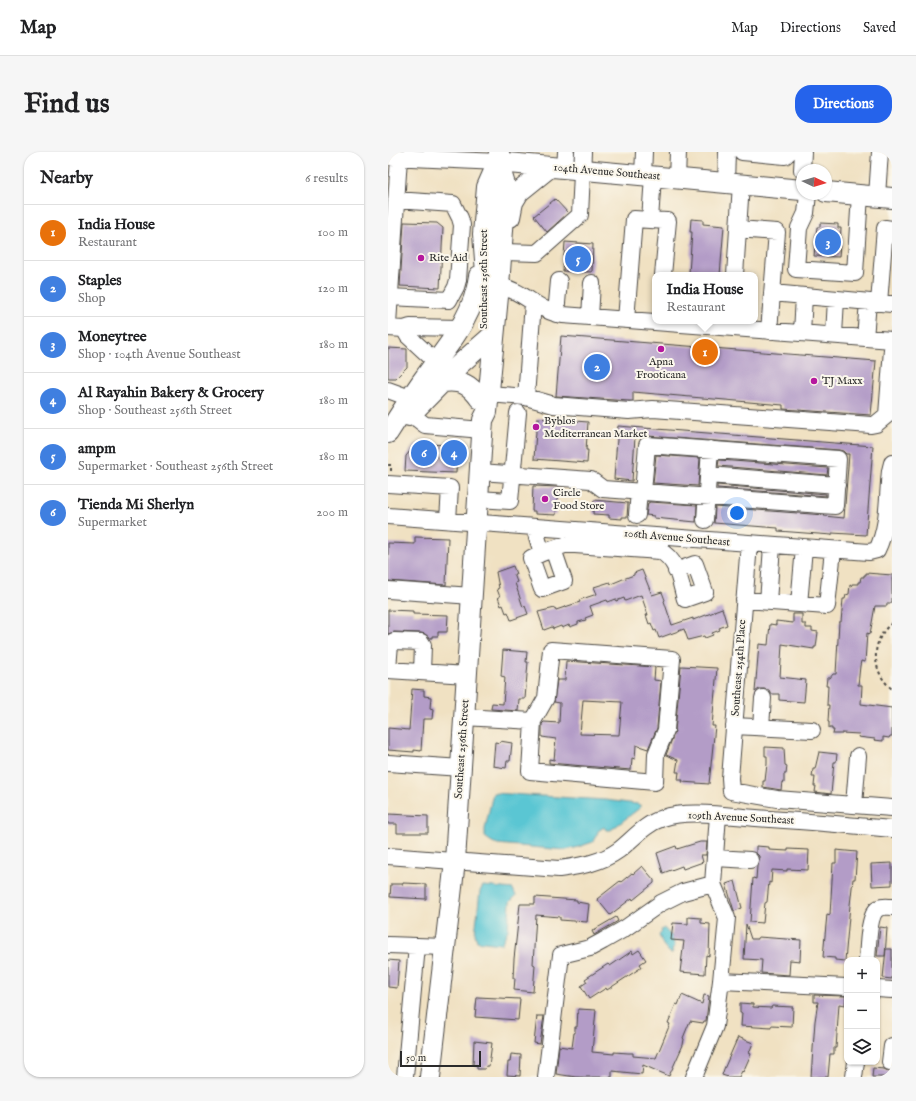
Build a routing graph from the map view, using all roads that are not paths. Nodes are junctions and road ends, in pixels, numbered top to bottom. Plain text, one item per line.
1 (644, 152) edge
2 (678, 152) edge
3 (727, 152) edge
4 (742, 152) edge
5 (789, 152) edge
6 (803, 152) edge
7 (398, 156) edge
8 (499, 157) edge
9 (884, 161) edge
10 (569, 162) edge
11 (802, 164) edge
12 (648, 176) junction
13 (677, 178) junction
14 (733, 184) junction
15 (796, 187) edge
16 (832, 192) edge
17 (876, 196) edge
18 (396, 200) junction
19 (805, 200) edge
20 (650, 220) junction
21 (738, 228) junction
22 (892, 229) edge
23 (483, 234) junction
24 (502, 244) junction
25 (663, 272) edge
26 (735, 272) edge
27 (559, 281) dead end
28 (592, 283) dead end
29 (499, 286) junction
30 (772, 293) junction
31 (804, 296) junction
32 (390, 297) junction
33 (836, 299) junction
34 (533, 303) junction
35 (879, 303) edge
36 (556, 314) junction
37 (590, 317) junction
38 (626, 320) junction
39 (652, 322) edge
40 (388, 324) edge
41 (731, 324) edge
42 (388, 328) edge
43 (460, 328) junction
44 (404, 329) junction
45 (769, 330) junction
46 (802, 333) junction
47 (834, 335) junction
48 (865, 338) junction
49 (489, 339) junction
50 (892, 340) edge
51 (892, 350) edge
52 (436, 362) junction
53 (443, 382) junction
54 (388, 390) edge
55 (484, 397) junction
56 (526, 397) junction
57 (411, 406) junction
58 (518, 413) dead end
59 (890, 415) edge
60 (482, 425) junction
61 (388, 434) edge
62 (710, 450) junction
63 (480, 472) junction
64 (891, 472) edge
65 (512, 474) junction
66 (708, 475) junction
67 (388, 484) edge
68 (836, 485) junction
69 (641, 491) junction
70 (706, 496) junction
71 (478, 499) junction
72 (889, 506) edge
73 (637, 515) dead end
74 (388, 516) edge
75 (448, 520) junction
76 (704, 520) dead end
77 (477, 522) junction
78 (534, 527) junction
79 (698, 540) junction
80 (884, 541) edge
81 (748, 544) junction
82 (772, 546) junction
83 (804, 548) junction
84 (833, 550) junction
85 (696, 564) junction
86 (676, 571) junction
87 (388, 590) edge
88 (472, 596) junction
89 (744, 600) junction
90 (768, 602) junction
91 (799, 604) junction
92 (388, 669) edge
93 (422, 672) junction
94 (467, 675) junction
95 (763, 698) dead end
96 (464, 717) junction
97 (533, 722) junction
98 (734, 726) junction
99 (761, 727) junction
100 (812, 730) dead end
101 (858, 756) dead end
102 (388, 763) edge
103 (461, 768) junction
104 (854, 805) junction
105 (892, 808) edge
106 (718, 815) junction
107 (892, 829) edge
108 (388, 856) edge
109 (715, 858) junction
110 (750, 860) dead end
111 (455, 861) junction
112 (713, 884) junction
113 (888, 907) edge
114 (388, 945) edge
115 (417, 946) junction
116 (445, 947) junction
117 (867, 957) edge
118 (721, 981) junction
119 (844, 987) edge
120 (880, 989) edge
121 (892, 990) edge
122 (892, 1046) edge
123 (886, 1062) edge
124 (856, 1065) edge
125 (404, 1077) edge
126 (430, 1077) edge
127 (546, 1077) edge
128 (694, 1077) edge
129 (854, 1077) edge

1 - 12 street
2 - 13 street
3 - 14 street
4 - 5 street
6 - 11 street
7 - 8 street, 104th Avenue Southeast
7 - 18 street
8 - 10 main road, 104th Avenue Southeast
8 - 23 main road, Southeast 256th Street
8 - 24 main road, Southeast 256th Street
9 - 17 street
10 - 12 main road, 104th Avenue Southeast
10 - 24 main road
10 - 24 street
12 - 13 main road, 104th Avenue Southeast
12 - 20 street
13 - 14 main road, 104th Avenue Southeast
14 - 15 main road, 104th Avenue Southeast
14 - 21 street
16 - 17 main road
17 - 19 street
18 - 32 street
18 - 32 street
20 - 25 street
20 - 38 street
21 - 26 street
21 - 30 street
22 - 35 street
23 - 43 main road
23 - 49 main road, Southeast 256th Street
24 - 29 main road, Southeast 256th Street
27 - 36 street
28 - 37 street
29 - 34 street
29 - 49 main road, Southeast 256th Street
30 - 31 street
30 - 45 street
31 - 33 street
31 - 46 street
32 - 40 street
33 - 35 street
33 - 47 street
34 - 36 street
34 - 56 street
35 - 48 street
36 - 37 street
37 - 38 street
38 - 39 street
41 - 45 street
42 - 44 street
43 - 44 street
43 - 52 main road
44 - 52 street
45 - 46 street
46 - 47 street
47 - 48 street
48 - 50 street
49 - 53 main road
49 - 55 main road, Southeast 256th Street
51 - 59 street
52 - 57 main road
53 - 55 main road
53 - 57 main road
54 - 57 street
55 - 56 street
55 - 60 main road, Southeast 256th Street
56 - 59 street
57 - 60 street
57 - 61 main road
58 - 65 street
60 - 63 main road, Southeast 256th Street
62 - 66 street
62 - 68 street
62 - 69 street
63 - 65 street
63 - 71 main road, Southeast 256th Street
64 - 72 street
65 - 69 street
65 - 71 street
66 - 68 street
66 - 70 street
67 - 75 street
68 - 70 street
69 - 70 street
69 - 73 street
70 - 76 street
71 - 77 main road, Southeast 256th Street
72 - 80 street
74 - 75 street, 106th Avenue Southeast
75 - 77 street, 106th Avenue Southeast
77 - 78 street, 106th Avenue Southeast
77 - 88 main road, Southeast 256th Street
78 - 79 street, 106th Avenue Southeast
78 - 86 street
79 - 81 street, 106th Avenue Southeast
79 - 85 street
80 - 84 street, 106th Avenue Southeast
81 - 82 street, 106th Avenue Southeast
81 - 89 street, Southeast 254th Place
82 - 83 street, 106th Avenue Southeast
82 - 90 street
83 - 84 street, 106th Avenue Southeast
83 - 91 street
84 - 91 street
85 - 86 street
85 - 86 street
87 - 88 street
88 - 94 main road, Southeast 256th Street
89 - 90 street
89 - 98 street, Southeast 254th Place
90 - 91 street
92 - 93 street
92 - 93 street
93 - 94 street
94 - 96 main road, Southeast 256th Street
95 - 99 street
96 - 97 street
96 - 103 main road, Southeast 256th Street
97 - 97 street
98 - 99 street
98 - 104 street, Southeast 254th Place
99 - 100 street
101 - 104 street
102 - 103 street
103 - 111 main road, Southeast 256th Street
104 - 105 street
106 - 107 street, 109th Avenue Southeast
106 - 109 street
106 - 111 street, 109th Avenue Southeast
108 - 111 street, 109th Avenue Southeast
109 - 110 street
109 - 112 street
111 - 116 main road, Southeast 256th Street
112 - 118 street
112 - 127 street
113 - 117 street
114 - 115 street
115 - 116 street
115 - 125 street
116 - 126 main road, Southeast 256th Street
118 - 119 street
118 - 128 street
120 - 121 street
122 - 123 street
124 - 129 street

